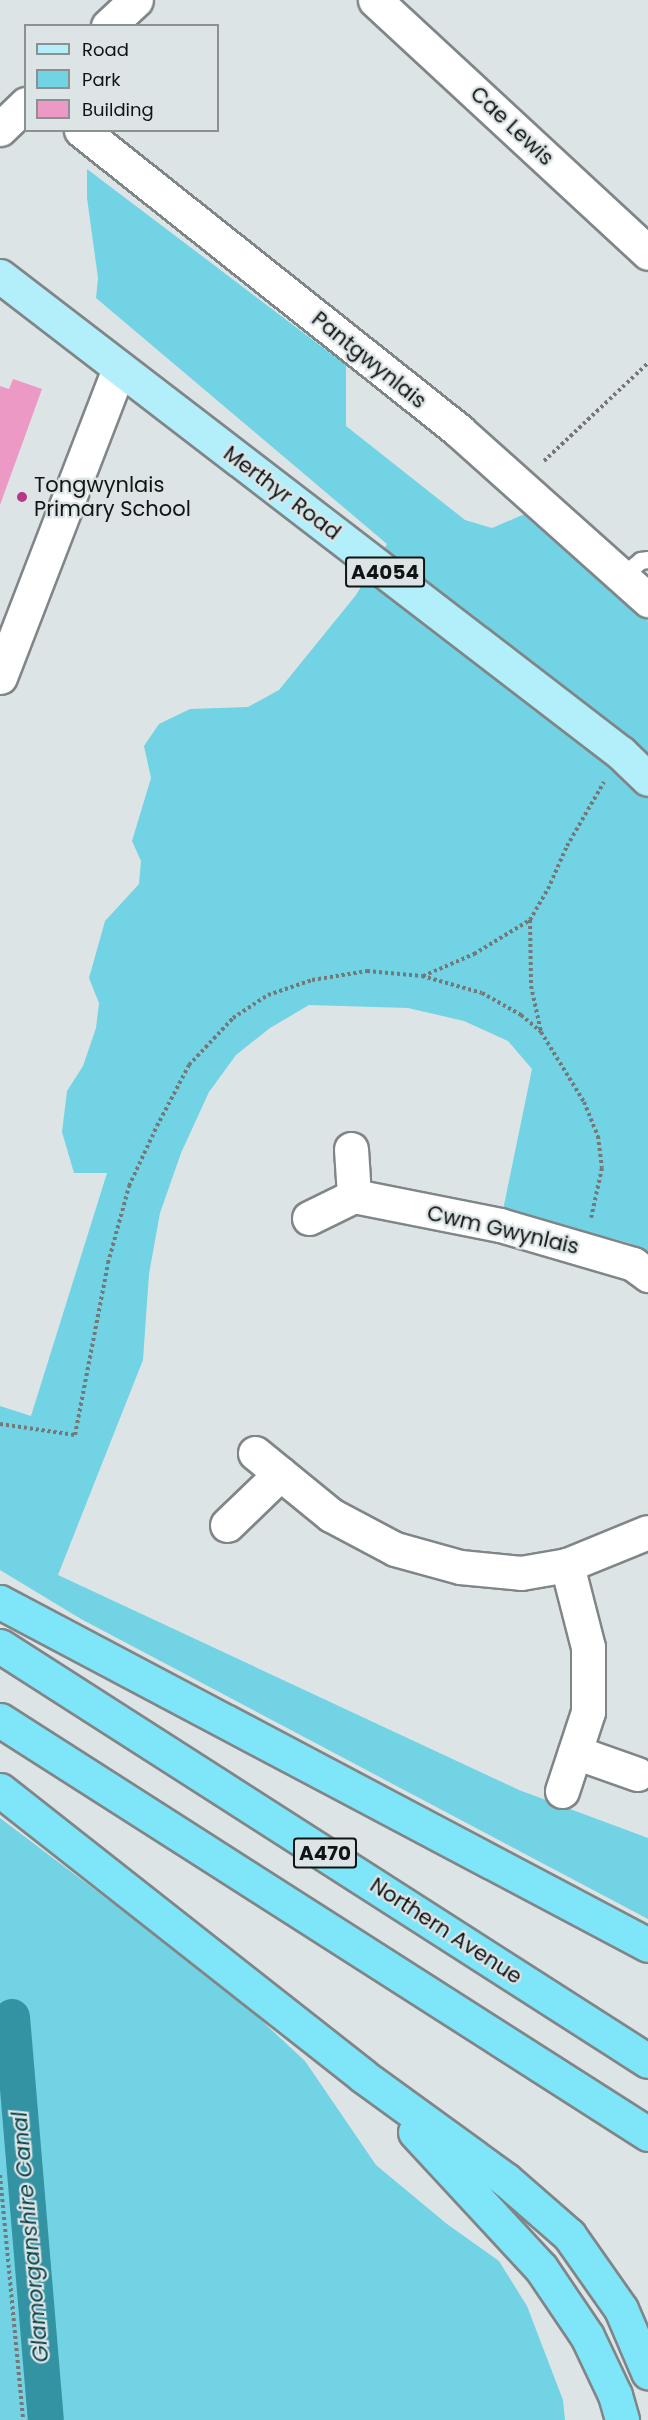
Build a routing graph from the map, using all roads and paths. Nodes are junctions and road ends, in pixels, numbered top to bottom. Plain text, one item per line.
1 (136, 0) edge
2 (375, 0) edge
3 (110, 24) edge
4 (24, 106) edge
5 (0, 129) edge
6 (84, 132) edge
7 (648, 253) edge
8 (0, 276) edge
9 (648, 363) edge
10 (119, 369) junction
11 (519, 484) junction
12 (635, 568) edge
13 (648, 600) edge
14 (4, 657) edge
15 (621, 753) junction
16 (648, 779) edge
17 (531, 920) junction
18 (422, 976) junction
19 (541, 1032) junction
20 (351, 1149) dead end
21 (354, 1196) junction
22 (309, 1218) dead end
23 (584, 1248) junction
24 (648, 1275) edge
25 (0, 1424) edge
26 (255, 1453) dead end
27 (280, 1474) junction
28 (227, 1525) dead end
29 (648, 1532) edge
30 (567, 1565) junction
31 (0, 1602) edge
32 (0, 1646) edge
33 (0, 1720) edge
34 (575, 1752) junction
35 (638, 1774) dead end
36 (0, 1790) edge
37 (562, 1791) dead end
38 (648, 1945) edge
39 (648, 2061) edge
40 (363, 2076) junction
41 (648, 2134) edge
42 (0, 2175) edge
43 (648, 2372) edge
44 (23, 2420) edge
45 (622, 2420) edge

1 - 3 street
2 - 7 street, Cae Lewis
4 - 5 street
6 - 11 street, Pantgwynlais
8 - 10 main road, Merthyr Road / A4054
9 - 11 path
10 - 14 street
10 - 15 main road, Merthyr Road / A4054
11 - 12 street, Pantgwynlais
12 - 13 street, Pantgwynlais
15 - 16 main road, Merthyr Road / A4054
15 - 17 path
17 - 18 path
17 - 19 path
18 - 19 path
18 - 25 path
19 - 23 path
20 - 21 street
21 - 22 street
21 - 23 street, Cwm Gwynlais
23 - 24 street, Cwm Gwynlais
26 - 27 street
27 - 28 street
27 - 30 street
29 - 30 street
30 - 34 street
31 - 38 highway
32 - 39 highway, Northern Avenue / A470
33 - 41 highway, A470
34 - 35 street
34 - 37 street
36 - 40 highway
40 - 43 highway
40 - 45 highway
42 - 44 path

